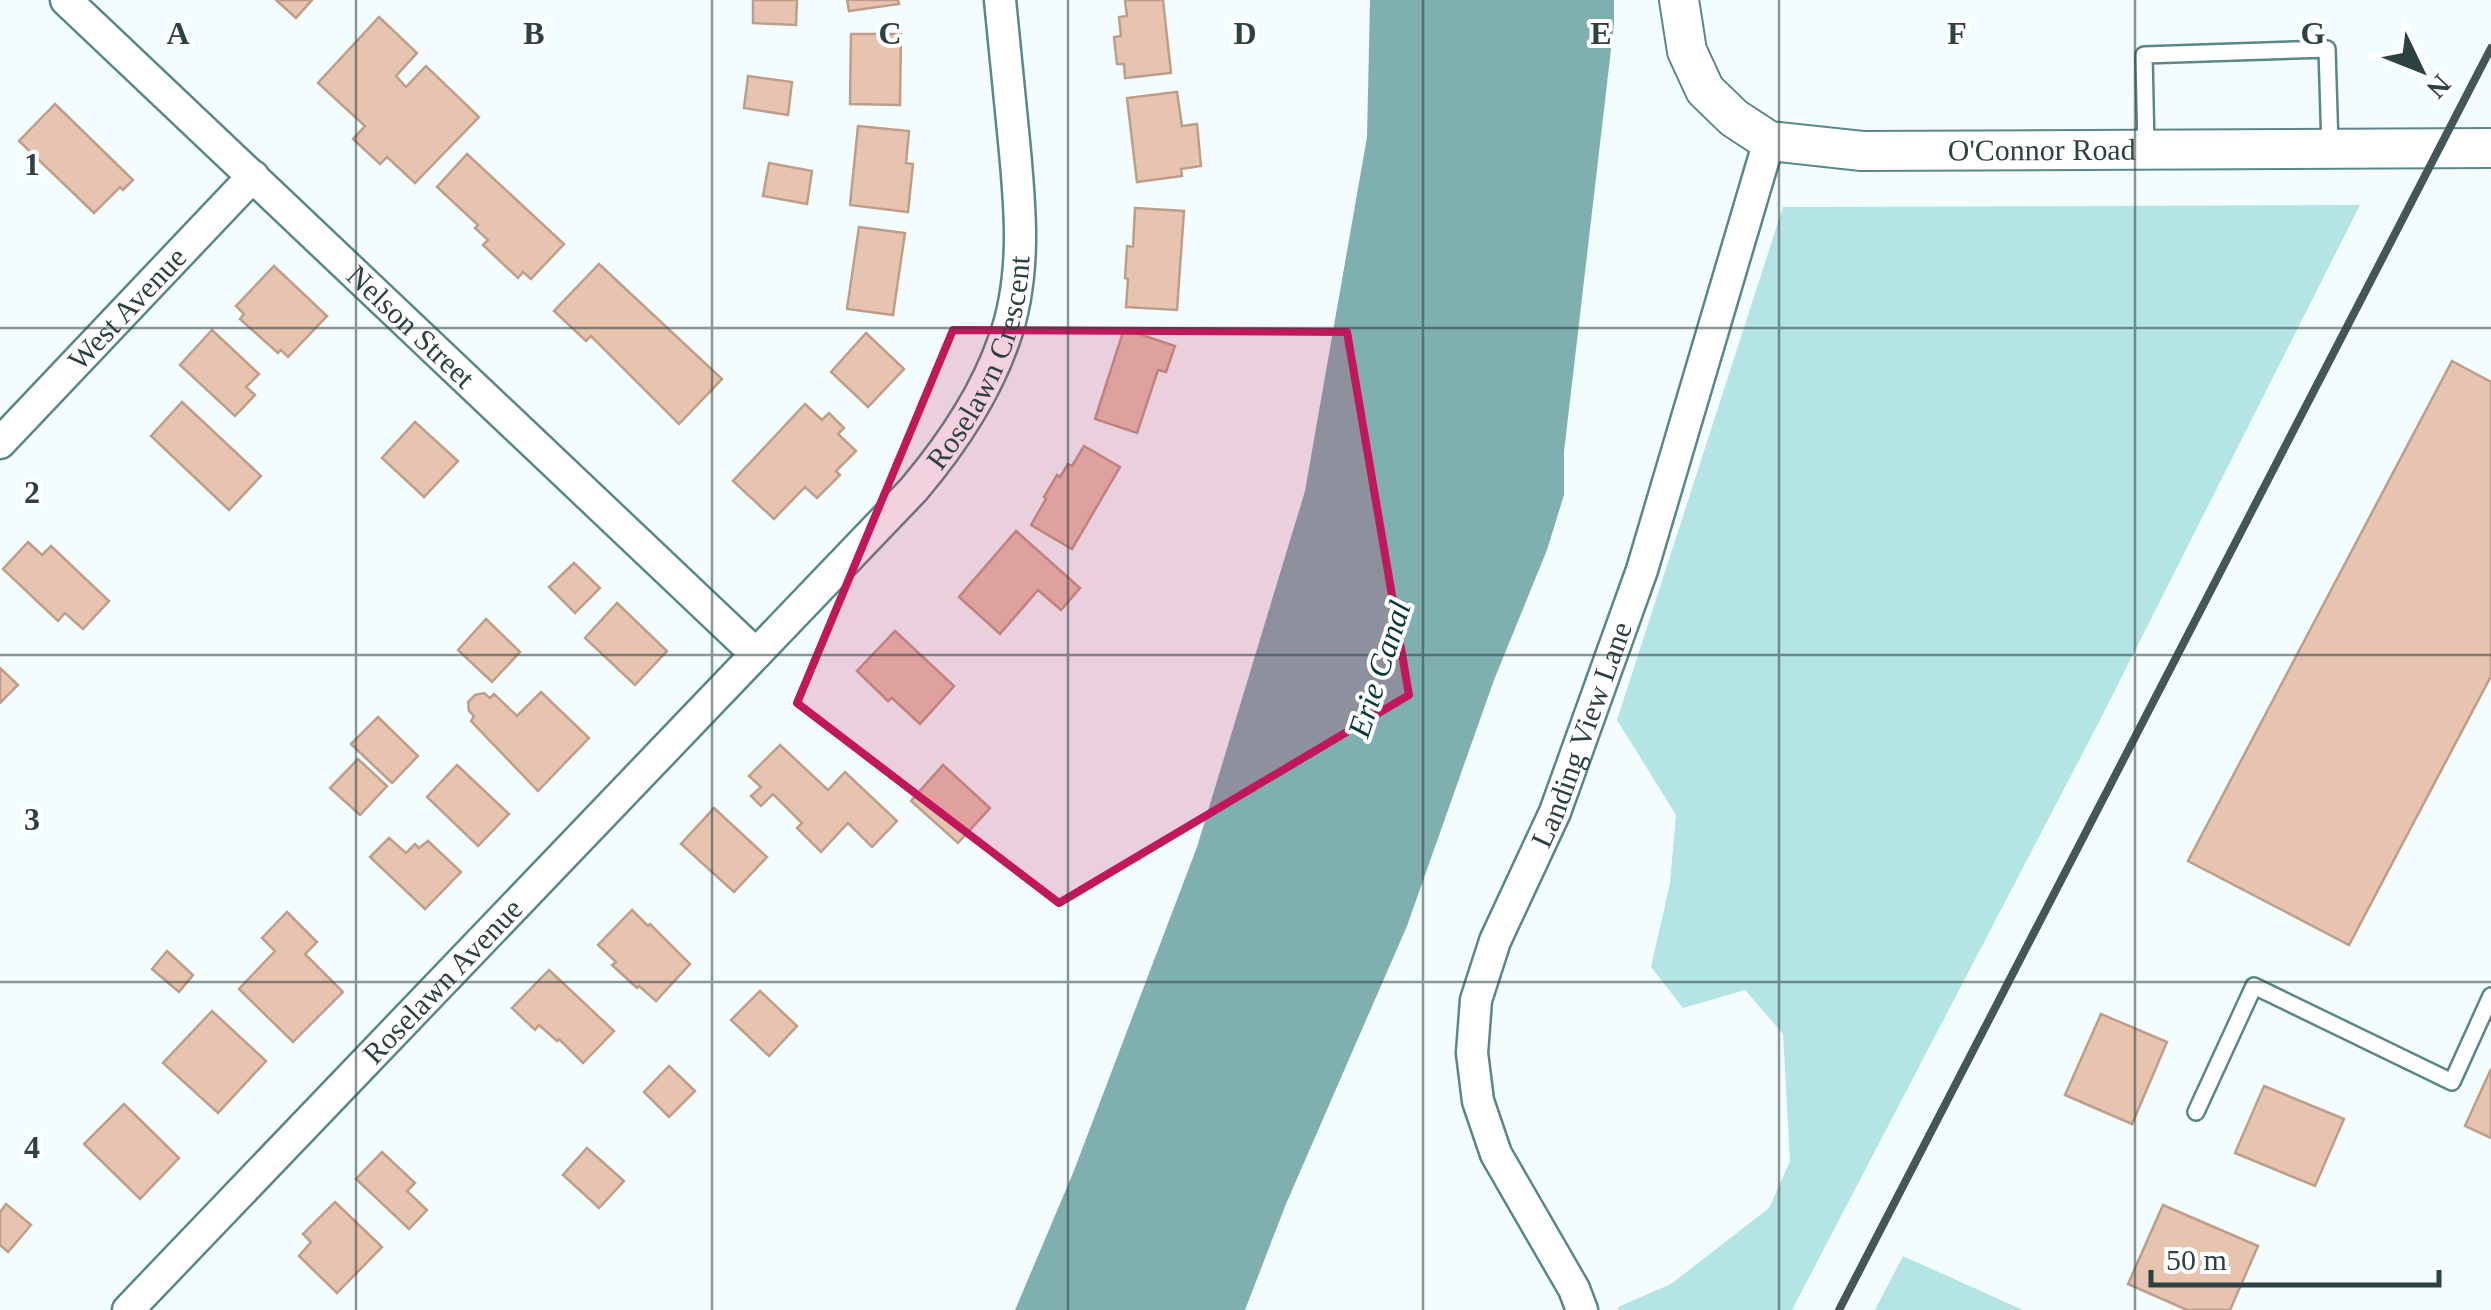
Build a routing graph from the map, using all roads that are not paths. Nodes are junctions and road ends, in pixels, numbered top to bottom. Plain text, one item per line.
1 (66, 0) edge
2 (1000, 0) edge
3 (1679, 0) edge
4 (1769, 140) junction
5 (2330, 148) junction
6 (2491, 148) edge
7 (2146, 150) junction
8 (253, 176) junction
9 (0, 443) edge
10 (756, 654) junction
11 (2491, 996) edge
12 (2196, 1112) dead end
13 (128, 1310) edge
14 (1582, 1310) edge

1 - 8 street, Nelson Street
2 - 10 street, Roselawn Crescent
3 - 4 street, O'Connor Road
4 - 7 street, O'Connor Road
4 - 14 street, Landing View Lane
5 - 6 street, O'Connor Road
5 - 7 street, O'Connor Road
5 - 7 lane
8 - 9 street, West Avenue
8 - 10 street, Nelson Street
10 - 13 street, Roselawn Avenue
11 - 12 lane

